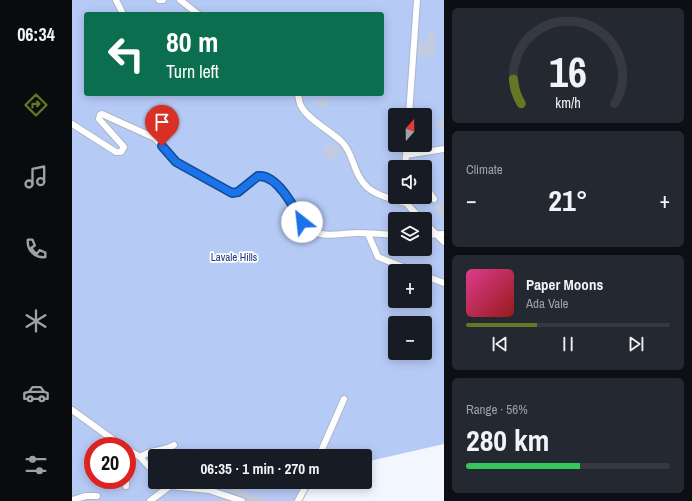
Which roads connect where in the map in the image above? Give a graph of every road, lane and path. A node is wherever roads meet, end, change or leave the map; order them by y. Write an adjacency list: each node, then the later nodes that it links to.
1 (116, 0): 6 (street)
2 (159, 0): 3 (street)
3 (163, 0)
4 (180, 0): 7 (street)
5 (417, 0): 9 (street)
6 (122, 12)
7 (195, 12)
8 (299, 96): 15 (street)
9 (409, 108)
10 (72, 124): 21 (street)
11 (444, 149): 13 (street)
12 (406, 152): 13 (street)
13 (406, 155): 14 (street)
14 (406, 160)
15 (388, 196)
16 (432, 196): 17 (street)
17 (434, 199)
18 (409, 204): 19 (street)
19 (415, 212)
20 (432, 231): 25 (street)
21 (368, 234): 23 (street); 27 (street)
22 (444, 234): 25 (street)
23 (388, 235)
24 (432, 235): 25 (street)
25 (436, 235): 26 (street)
26 (444, 242)
27 (396, 264)
28 (432, 279): 29 (street)
29 (444, 283)
30 (344, 399): 34 (street)
31 (72, 410): 32 (street)
32 (110, 437)
33 (174, 445): 35 (street)
34 (322, 449)
35 (137, 456): 36 (street)
36 (148, 466)
37 (162, 489): 43 (street)
38 (203, 489): 42 (street)
39 (304, 489): 44 (street)
40 (97, 496): 41 (street)
41 (72, 500)
42 (239, 500)
43 (150, 501)
44 (298, 501)

